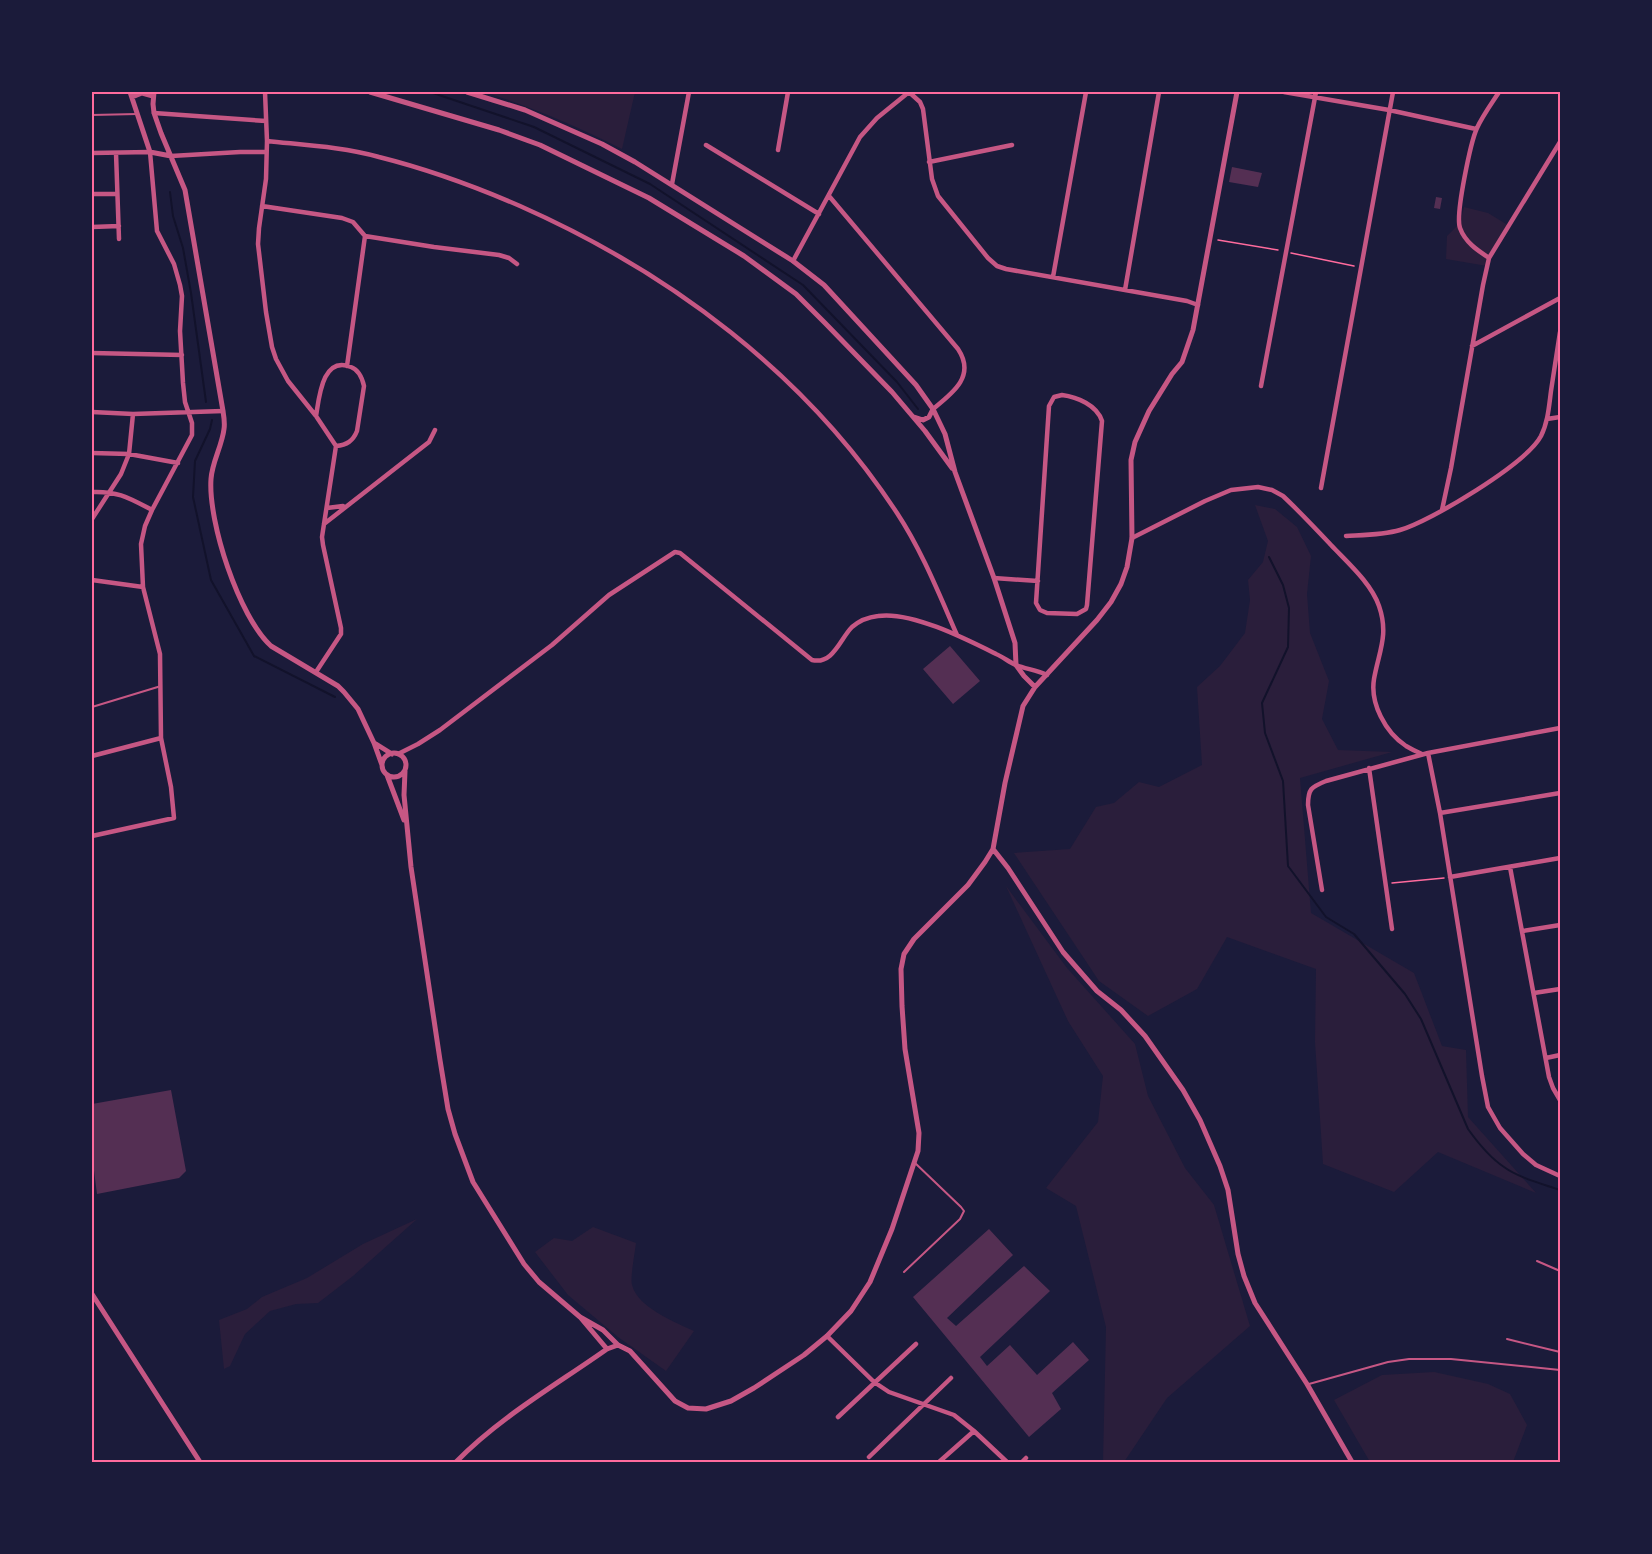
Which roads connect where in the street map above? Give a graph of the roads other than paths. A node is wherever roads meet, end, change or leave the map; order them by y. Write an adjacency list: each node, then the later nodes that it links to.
1 (265, 92): 20 (street)
2 (370, 92): 62 (street)
3 (467, 92): 33 (street)
4 (689, 92): 33 (street)
5 (788, 92): 26 (street)
6 (909, 92): 32 (street); 36 (street)
7 (1086, 92): 46 (street)
8 (1159, 92): 47 (street)
9 (1237, 92): 49 (street)
10 (1284, 92): 15 (street)
11 (1393, 92): 16 (street)
12 (1499, 92): 21 (street)
13 (131, 94): 14 (street); 18 (street)
14 (154, 94): 17 (street)
15 (1316, 94): 16 (street); 55 (street)
16 (1389, 110): 21 (street); 71 (street)
17 (154, 113): 20 (street); 31 (street)
18 (137, 114): 19 (lane); 27 (street)
19 (92, 115)
20 (267, 121): 22 (street)
21 (1476, 129): 43 (street)
22 (267, 141): 28 (street); 86 (street)
23 (1560, 142): 43 (street)
24 (706, 145): 38 (street)
25 (1012, 145): 32 (street)
26 (778, 150)
27 (150, 152): 30 (street); 31 (street); 53 (street)
28 (266, 152): 31 (street); 37 (street)
29 (92, 153): 30 (street)
30 (116, 153): 35 (street)
31 (171, 156): 57 (street)
32 (929, 162): 46 (street)
33 (672, 184): 44 (street)
34 (92, 194): 35 (street)
35 (117, 194): 39 (street)
36 (829, 196): 38 (street); 56 (street)
37 (262, 206): 41 (street); 61 (street)
38 (819, 214): 44 (street)
39 (119, 226): 40 (street); 42 (street)
40 (92, 227)
41 (365, 236): 45 (street); 54 (street)
42 (119, 239)
43 (1489, 258): 51 (street)
44 (793, 261): 56 (street)
45 (517, 264)
46 (1053, 277): 47 (street)
47 (1125, 290): 49 (street)
48 (1560, 298): 51 (street)
49 (1198, 305): 81 (street)
50 (1560, 332): 64 (street)
51 (1472, 346): 77 (street)
52 (92, 353): 53 (street)
53 (182, 355): 59 (street)
54 (346, 366): 61 (street); 66 (street)
55 (1260, 386)
56 (933, 408): 62 (street); 70 (street)
57 (223, 411): 59 (street); 88 (street)
58 (92, 412): 60 (street)
59 (189, 412): 60 (street); 69 (street)
60 (133, 414): 68 (street)
61 (315, 416): 66 (street)
62 (912, 416): 70 (street)
63 (1560, 417): 64 (street)
64 (1547, 419): 77 (street)
65 (435, 430): 74 (street)
66 (336, 447): 75 (street)
67 (92, 453): 68 (street)
68 (129, 454): 69 (street); 72 (street)
69 (178, 463): 76 (street)
70 (955, 472): 82 (street)
71 (1321, 488)
72 (110, 491): 73 (street); 76 (street); 78 (street)
73 (92, 492)
74 (346, 506): 75 (street); 79 (street)
75 (327, 508): 79 (street)
76 (152, 510): 85 (street)
77 (1442, 510): 80 (street)
78 (92, 519)
79 (324, 524): 88 (street)
80 (1346, 536)
81 (1132, 538): 89 (street); 98 (street)
82 (994, 578): 84 (street); 87 (street)
83 (92, 580): 85 (street)
84 (1038, 581): 84 (street)
85 (143, 587): 90 (street)
86 (957, 635): 87 (street); 97 (street)
87 (1016, 665): 89 (street); 91 (street)
88 (316, 672): 95 (street)
89 (1047, 675): 91 (street)
90 (161, 686): 92 (lane); 94 (street)
91 (1035, 687): 108 (street)
92 (92, 707)
93 (1560, 728): 96 (street)
94 (161, 738): 99 (street); 107 (street)
95 (374, 743): 97 (street); 100 (street)
96 (1428, 753): 98 (street); 105 (street)
97 (395, 754): 100 (street); 102 (street)
98 (1422, 754): 101 (street)
99 (92, 756)
100 (382, 765): 103 (street)
101 (1369, 768): 112 (street); 114 (street)
102 (405, 771): 103 (street); 106 (street)
103 (386, 774): 106 (street)
104 (1560, 793): 105 (street)
105 (1440, 813): 111 (street)
106 (407, 827): 127 (street)
107 (92, 836)
108 (993, 849): 121 (street); 137 (street)
109 (1560, 858): 110 (street)
110 (1510, 867): 111 (street); 115 (street)
111 (1450, 877): 122 (street)
112 (1322, 890)
113 (1560, 925): 115 (street)
114 (1392, 929)
115 (1523, 931): 117 (street)
116 (1560, 989): 117 (street)
117 (1534, 993): 119 (street)
118 (1560, 1055): 119 (street)
119 (1546, 1058): 120 (street)
120 (1560, 1101)
121 (914, 1162): 125 (lane); 128 (street)
122 (1560, 1176)
123 (1537, 1261): 124 (lane)
124 (1560, 1271)
125 (904, 1272)
126 (92, 1294): 142 (street)
127 (580, 1317): 131 (street); 132 (street)
128 (827, 1336): 131 (street); 136 (street)
129 (1507, 1339): 133 (lane)
130 (916, 1344): 136 (street)
131 (618, 1345): 132 (street)
132 (607, 1349): 143 (street)
133 (1560, 1352)
134 (1560, 1370): 137 (lane)
135 (951, 1378): 138 (street)
136 (874, 1382): 138 (street); 139 (street)
137 (1307, 1384): 146 (street)
138 (924, 1405): 140 (street); 141 (street)
139 (838, 1417)
140 (974, 1431): 144 (street); 145 (street)
141 (869, 1458)
142 (200, 1462)
143 (456, 1462)
144 (939, 1462)
145 (1008, 1462)
146 (1352, 1462)

